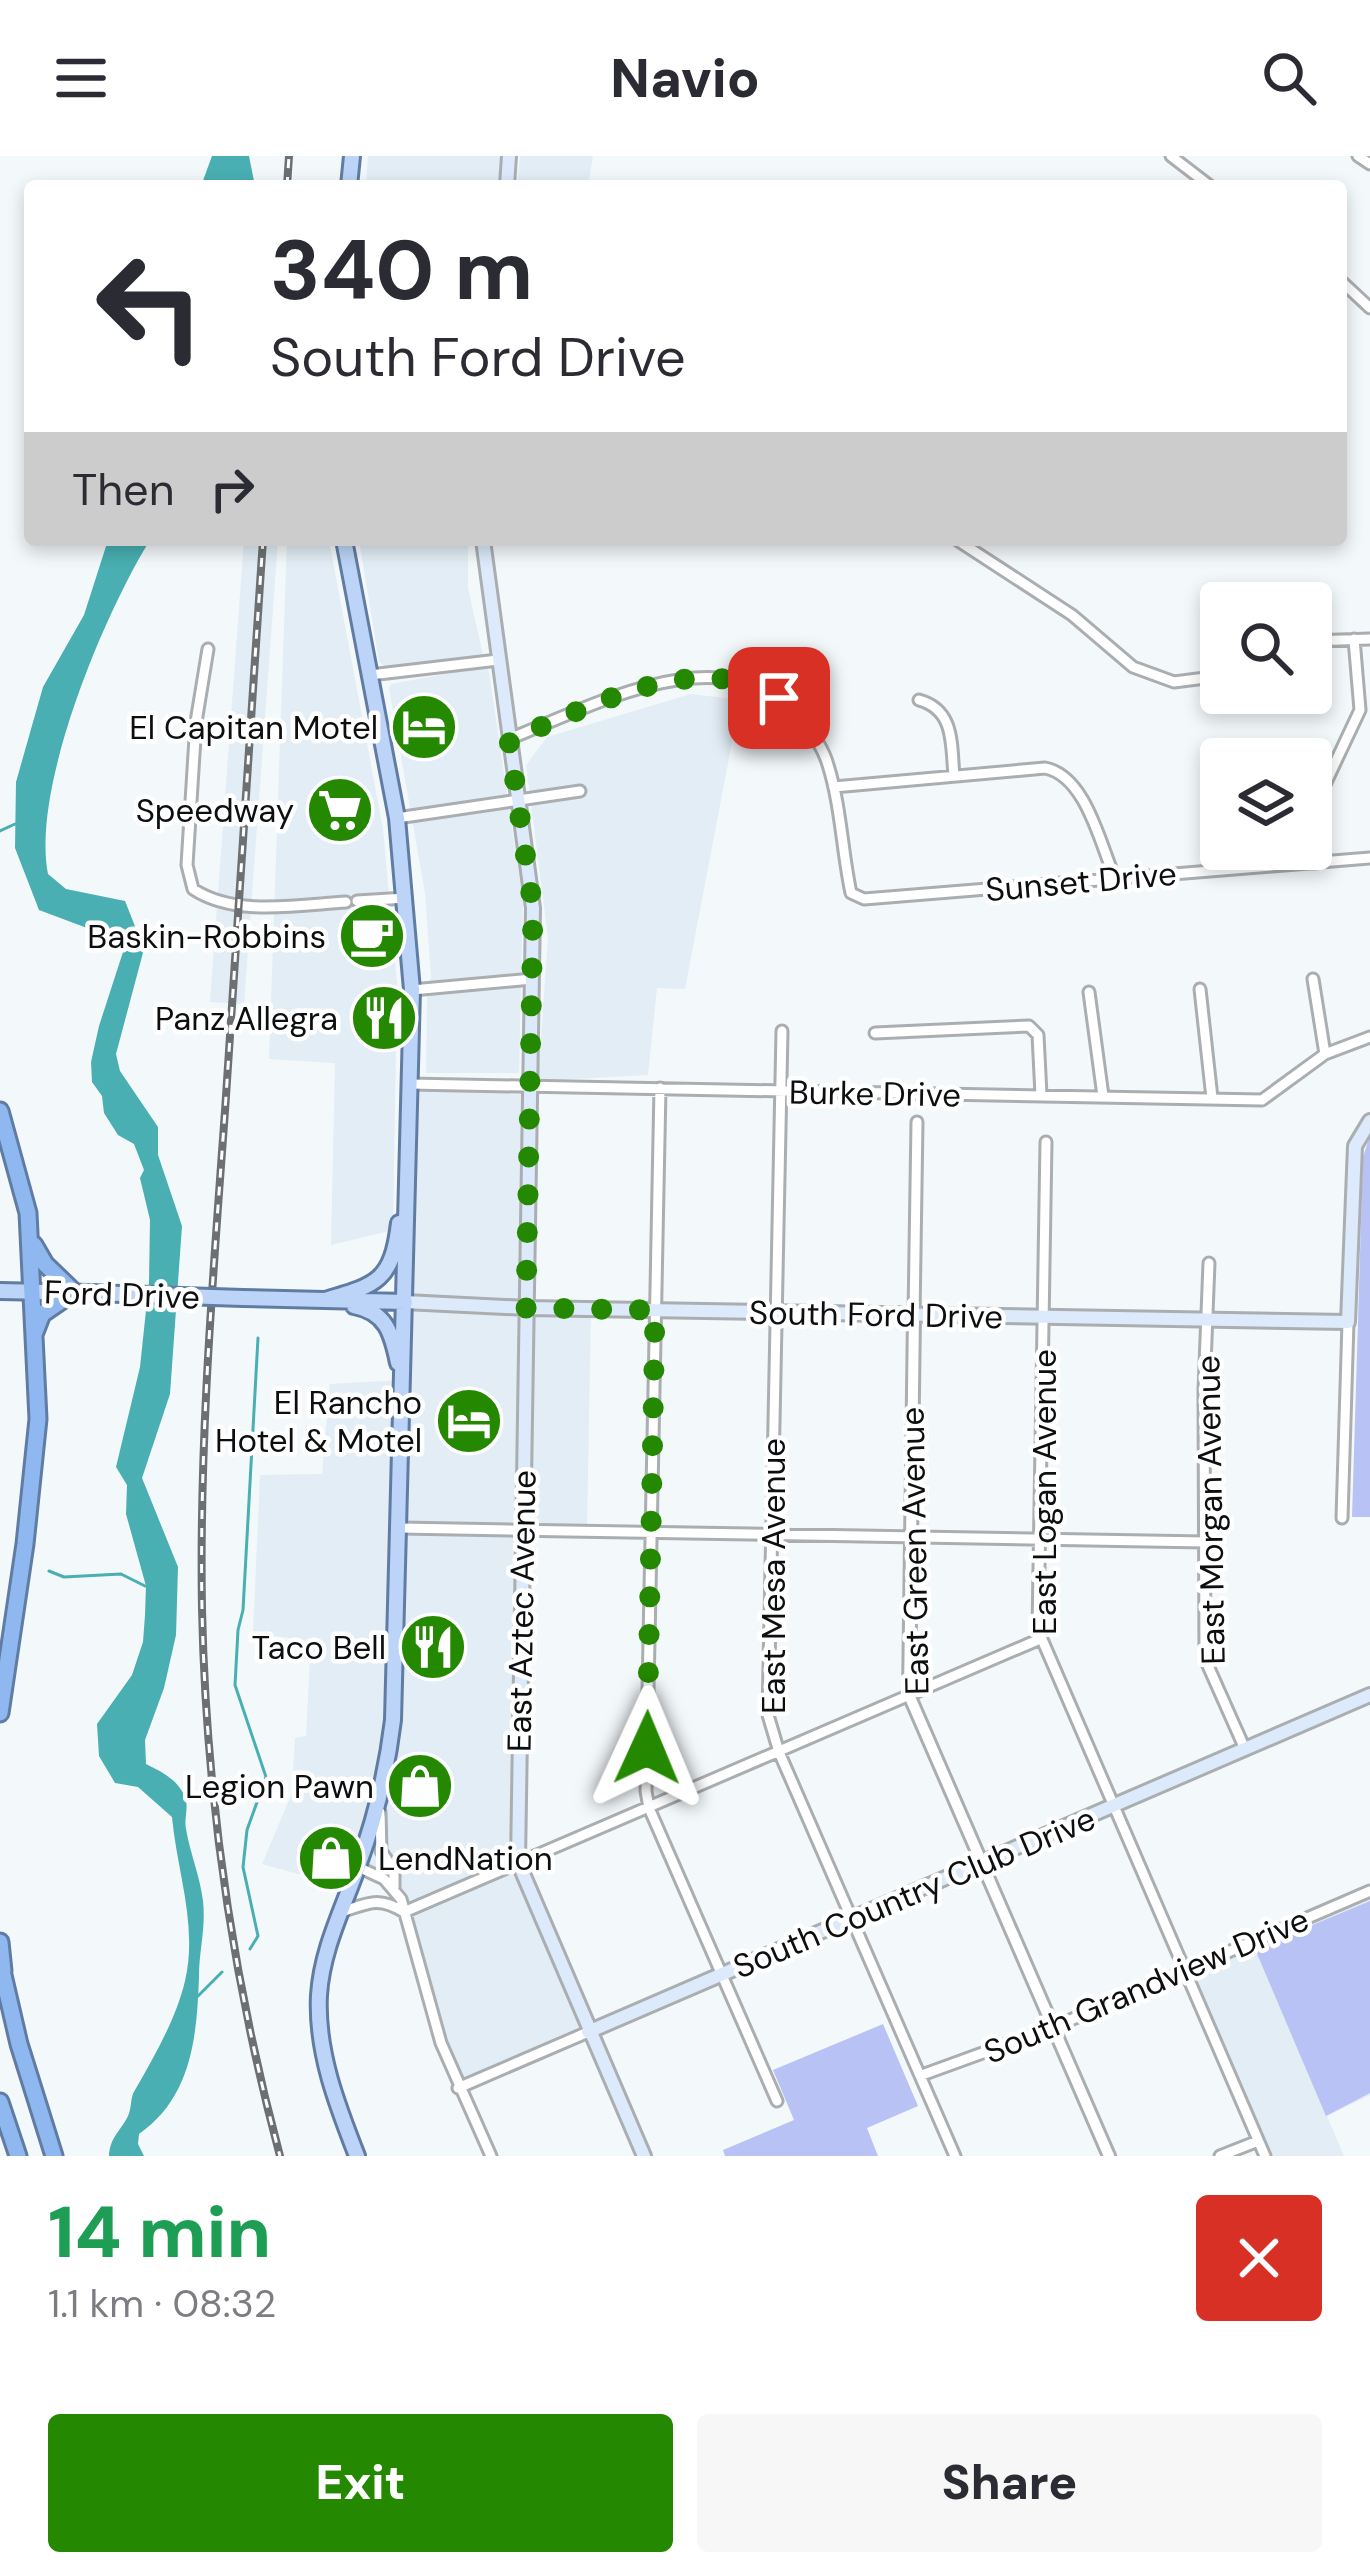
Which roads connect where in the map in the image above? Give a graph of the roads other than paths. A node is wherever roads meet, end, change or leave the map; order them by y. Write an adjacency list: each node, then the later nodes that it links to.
1 (1171, 156): 4 (street)
2 (1358, 156): 3 (street)
3 (1370, 164)
4 (1202, 180)
5 (1347, 287): 6 (street)
6 (1370, 308)
7 (345, 546): 15 (main road)
8 (484, 546): 14 (main road, East Aztec Avenue)
9 (966, 546): 16 (street)
10 (1370, 639): 11 (street)
11 (1354, 640): 12 (street); 19 (street)
12 (1332, 641)
13 (208, 649): 29 (street)
14 (498, 660): 15 (street); 18 (main road, East Aztec Avenue)
15 (370, 675): 24 (main road)
16 (1200, 679)
17 (920, 700): 20 (street)
18 (509, 740): 21 (street); 23 (main road, East Aztec Avenue)
19 (1332, 770)
20 (954, 776): 21 (street); 28 (street)
21 (834, 787): 28 (street, Sunset Drive)
22 (580, 790): 23 (street)
23 (518, 799): 24 (street); 30 (main road, East Aztec Avenue)
24 (397, 818): 29 (main road)
25 (1370, 858): 26 (street, Sunset Drive)
26 (1332, 862)
27 (1222, 870): 28 (street, Sunset Drive)
28 (1115, 878)
29 (406, 898): 33 (main road)
30 (532, 979): 33 (street); 40 (main road, East Aztec Avenue)
31 (1313, 979): 38 (street)
32 (1200, 989): 45 (street)
33 (412, 990): 39 (main road)
34 (1089, 992): 44 (street)
35 (782, 1031): 42 (street, East Mesa Avenue)
36 (875, 1034): 43 (street)
37 (1370, 1037): 38 (street, Burke Drive)
38 (1325, 1054): 45 (street, Burke Drive)
39 (410, 1084): 40 (street, Burke Drive); 49 (main road)
40 (531, 1086): 41 (street, Burke Drive); 58 (main road, East Aztec Avenue)
41 (661, 1088): 42 (street, Burke Drive); 59 (street)
42 (781, 1090): 43 (street, Burke Drive); 60 (street, East Mesa Avenue)
43 (1041, 1095): 44 (street, Burke Drive)
44 (1103, 1096): 45 (street, Burke Drive)
45 (1211, 1098)
46 (0, 1111): 51 (highway)
47 (1370, 1121): 64 (main road)
48 (917, 1123): 61 (street, East Green Avenue)
49 (409, 1140): 56 (main road); 57 (main road)
50 (1046, 1142): 62 (street, East Logan Avenue)
51 (28, 1213): 54 (highway); 55 (highway)
52 (1209, 1263): 63 (street, East Morgan Avenue)
53 (0, 1291): 54 (main road, Ford Drive)
54 (31, 1291): 55 (main road, Ford Drive); 65 (highway)
55 (83, 1293): 56 (main road, Ford Drive, bridge); 65 (highway)
56 (325, 1300): 57 (main road, Ford Drive); 66 (main road)
57 (405, 1302): 58 (main road, South Ford Drive); 66 (main road)
58 (526, 1308): 59 (main road, South Ford Drive); 69 (main road, East Aztec Avenue)
59 (655, 1310): 60 (main road, South Ford Drive); 70 (street)
60 (777, 1312): 61 (main road, South Ford Drive); 71 (street, East Mesa Avenue)
61 (914, 1315): 62 (main road, South Ford Drive); 72 (street, East Green Avenue)
62 (1043, 1317): 63 (main road, South Ford Drive); 73 (street, East Logan Avenue)
63 (1208, 1320): 64 (main road, South Ford Drive); 74 (street, East Morgan Avenue)
64 (1348, 1322): 67 (street)
65 (34, 1352): 78 (highway)
66 (403, 1411): 68 (main road)
67 (1342, 1518)
68 (400, 1528): 69 (street); 81 (main road)
69 (523, 1529): 70 (street); 84 (main road, East Aztec Avenue)
70 (651, 1530): 71 (street); 83 (street)
71 (770, 1533): 72 (street); 80 (street, East Mesa Avenue)
72 (910, 1537): 73 (street); 76 (street, East Green Avenue)
73 (1040, 1537): 74 (street); 75 (street, East Logan Avenue)
74 (1205, 1542): 79 (street, East Morgan Avenue)
75 (1040, 1640): 76 (street); 82 (street, East Logan Avenue)
76 (909, 1695): 80 (street); 85 (street, East Green Avenue)
77 (1370, 1695): 79 (main road, South Country Club Drive)
78 (0, 1713)
79 (1245, 1749): 82 (main road, South Country Club Drive)
80 (779, 1752): 83 (street); 91 (street, East Mesa Avenue)
81 (380, 1798): 86 (main road); 87 (street)
82 (1114, 1806): 85 (main road, South Country Club Drive); 94 (street, East Logan Avenue)
83 (649, 1808): 84 (street); 95 (street)
84 (518, 1862): 89 (street); 98 (main road, East Aztec Avenue)
85 (983, 1862): 91 (main road, South Country Club Drive); 97 (street, East Green Avenue)
86 (358, 1867): 87 (street); 90 (main road)
87 (394, 1887): 89 (street)
88 (1370, 1891): 94 (street, South Grandview Drive)
89 (404, 1912): 90 (street); 100 (street)
90 (338, 1913): 106 (main road)
91 (852, 1918): 95 (main road, South Country Club Drive); 99 (street, East Mesa Avenue)
92 (0, 1942): 96 (highway)
93 (0, 1962): 96 (highway)
94 (1185, 1972): 97 (street, South Grandview Drive); 103 (street, East Logan Avenue)
95 (722, 1974): 98 (main road, South Country Club Drive); 101 (street)
96 (5, 1985): 105 (highway)
97 (1054, 2027): 99 (street, South Grandview Drive); 110 (street, East Green Avenue)
98 (588, 2032): 100 (street, South Country Club Drive); 108 (main road, East Aztec Avenue)
99 (922, 2075): 109 (street, East Mesa Avenue)
100 (458, 2088): 107 (street)
101 (777, 2101)
102 (0, 2102): 104 (highway)
103 (1258, 2140): 111 (street); 112 (street, East Logan Avenue)
104 (18, 2156)
105 (54, 2156)
106 (357, 2156)
107 (491, 2156)
108 (644, 2156)
109 (955, 2156)
110 (1109, 2156)
111 (1220, 2156)
112 (1264, 2156)

